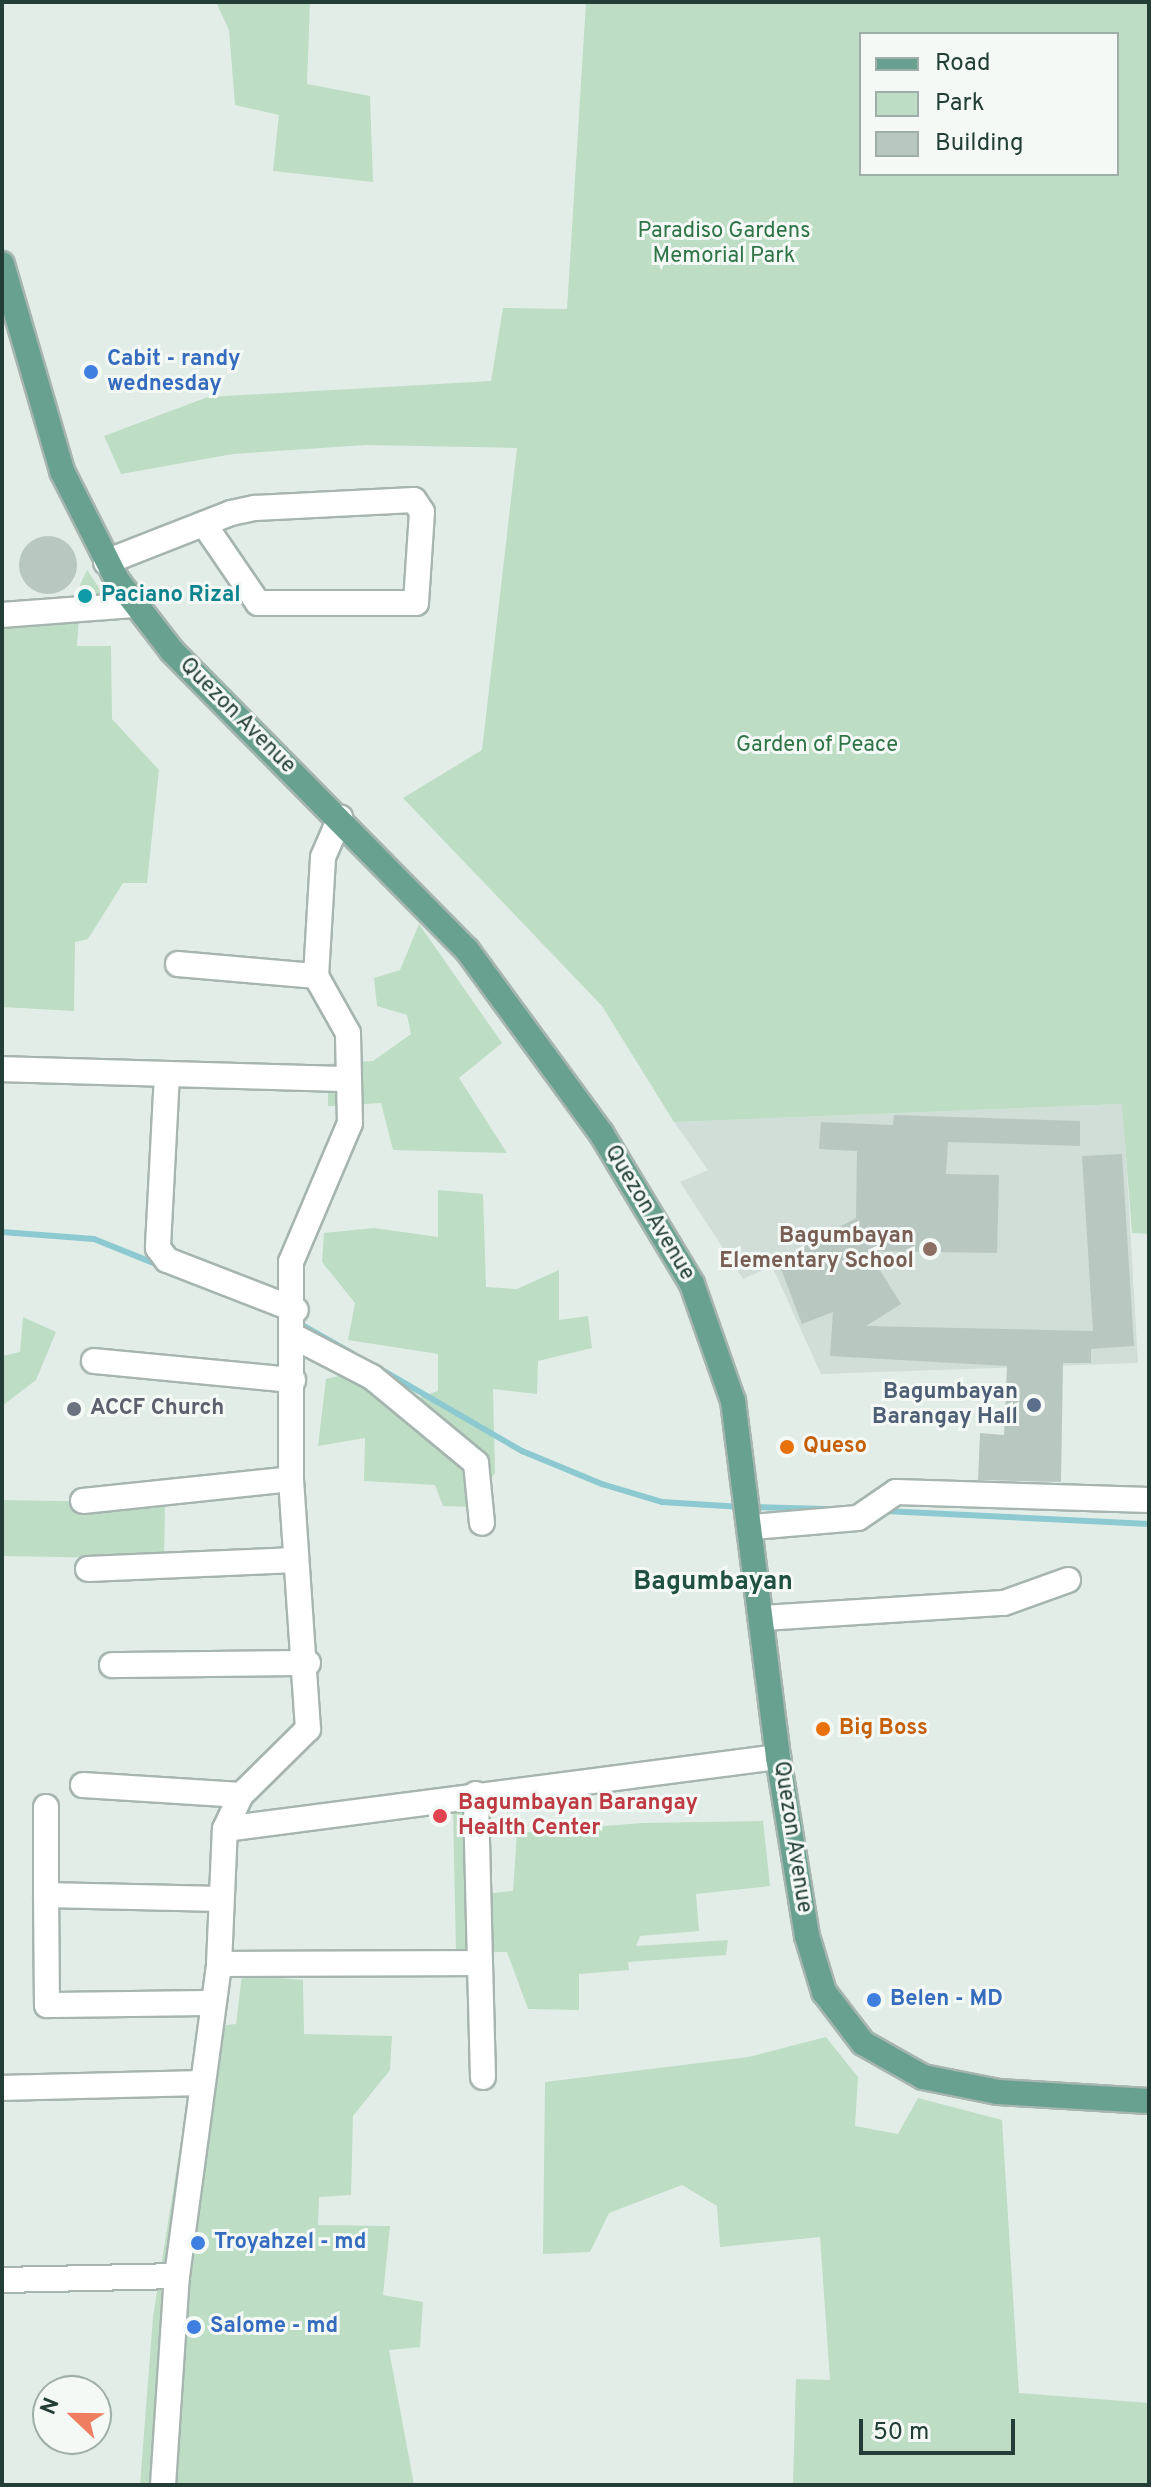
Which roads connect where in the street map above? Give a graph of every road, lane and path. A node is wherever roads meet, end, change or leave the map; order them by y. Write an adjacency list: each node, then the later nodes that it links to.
1 (2, 264): 3 (main road, Quezon Avenue)
2 (204, 524): 2 (street); 3 (street)
3 (106, 562): 4 (main road, Quezon Avenue)
4 (135, 605): 5 (street); 6 (main road, Quezon Avenue)
5 (2, 615)
6 (340, 818): 8 (street); 20 (main road, Quezon Avenue)
7 (178, 964): 8 (street)
8 (316, 976): 11 (street)
9 (2, 1069): 10 (street)
10 (167, 1074): 11 (street); 12 (street)
11 (347, 1079): 12 (street)
12 (296, 1310): 13 (street)
13 (295, 1337): 15 (street); 19 (street)
14 (94, 1361): 15 (street)
15 (293, 1380): 16 (street)
16 (291, 1479): 18 (street); 21 (street)
17 (1149, 1500): 20 (street)
18 (83, 1501)
19 (482, 1523)
20 (753, 1527): 24 (main road, Quezon Avenue)
21 (296, 1560): 22 (street); 25 (street)
22 (88, 1569)
23 (1068, 1580): 24 (street)
24 (763, 1618): 27 (main road, Quezon Avenue)
25 (308, 1663): 26 (street); 30 (street)
26 (112, 1665)
27 (778, 1757): 29 (street); 41 (main road, Quezon Avenue)
28 (83, 1785): 30 (street)
29 (476, 1794): 32 (street); 35 (street)
30 (241, 1795): 32 (street)
31 (46, 1807): 33 (street)
32 (225, 1829): 34 (street)
33 (46, 1895): 34 (street); 37 (street)
34 (221, 1899): 36 (street)
35 (480, 1963): 36 (street); 38 (street)
36 (219, 1964): 37 (street)
37 (213, 2003): 39 (street)
38 (483, 2077)
39 (201, 2083): 40 (street); 42 (street)
40 (2, 2088)
41 (1149, 2101)
42 (177, 2276): 43 (street); 44 (street)
43 (2, 2280)
44 (163, 2485)

